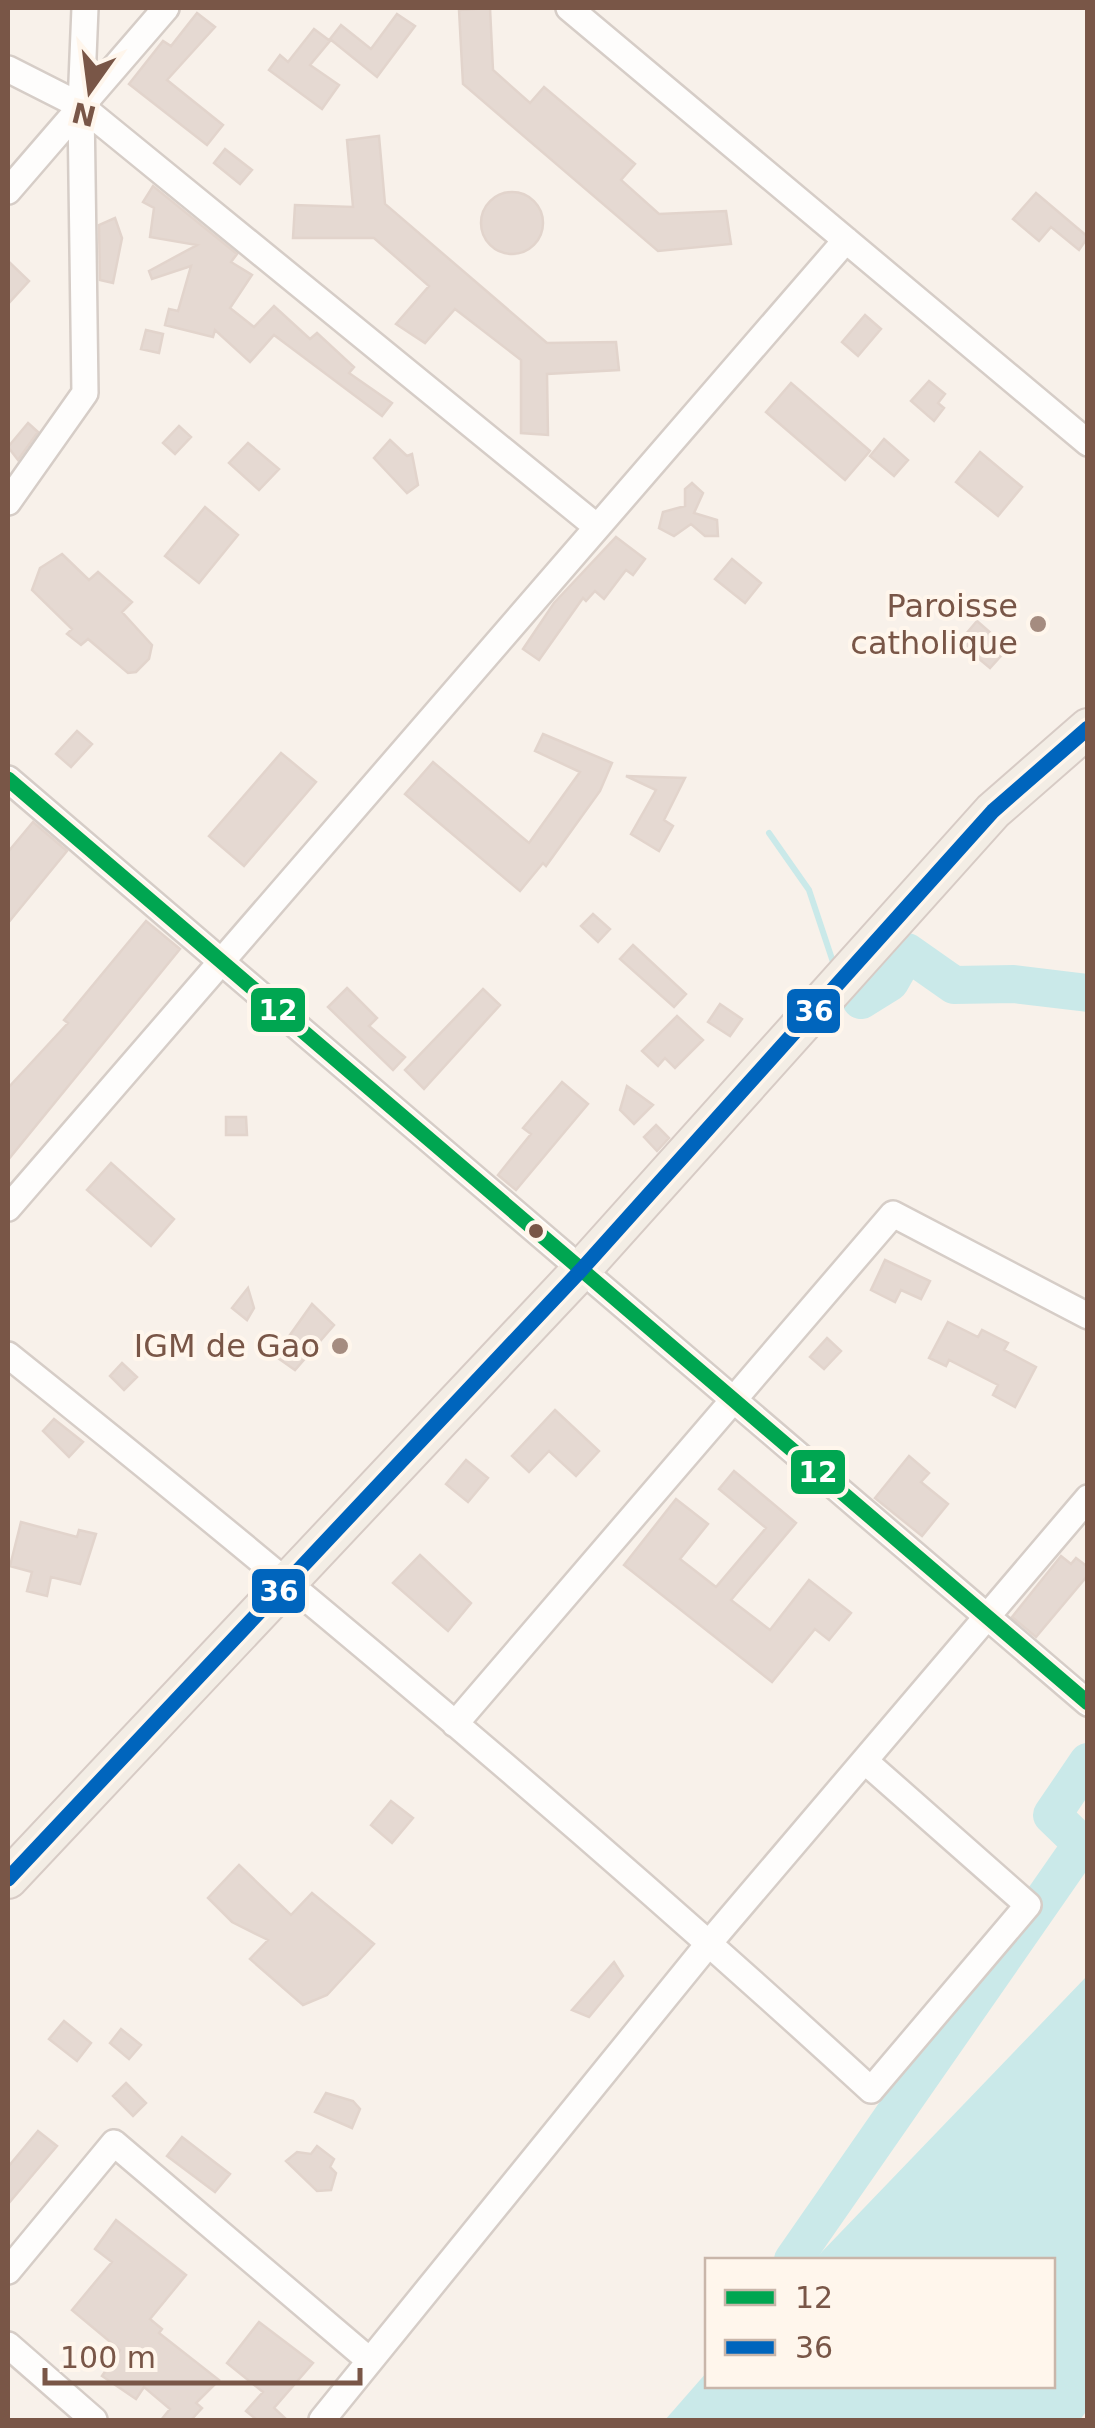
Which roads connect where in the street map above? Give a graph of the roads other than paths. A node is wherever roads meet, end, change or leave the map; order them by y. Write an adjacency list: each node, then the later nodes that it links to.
1 (85, 8): 5 (street)
2 (166, 8): 5 (street)
3 (569, 8): 7 (street)
4 (8, 69): 5 (street)
5 (81, 106): 6 (street); 9 (street); 10 (street)
6 (8, 191)
7 (846, 240): 8 (street); 10 (street)
8 (1088, 443)
9 (8, 502)
10 (596, 527): 13 (street)
11 (1088, 728): 15 (main road)
12 (9, 783): 13 (street)
13 (219, 964): 14 (street); 15 (street)
14 (8, 1208)
15 (582, 1270): 18 (street); 20 (main road)
16 (1088, 1316): 18 (street)
17 (8, 1355): 20 (street)
18 (732, 1398): 21 (street); 23 (street)
19 (1088, 1498): 21 (street)
20 (289, 1580): 23 (street); 25 (main road)
21 (988, 1618): 22 (street); 24 (street)
22 (1088, 1704)
23 (455, 1724): 26 (street)
24 (866, 1762): 26 (street); 26 (street)
25 (8, 1879)
26 (710, 1942): 29 (street)
27 (8, 2271): 29 (street)
28 (8, 2345): 30 (street)
29 (369, 2360): 31 (street)
30 (94, 2420)
31 (322, 2420)

